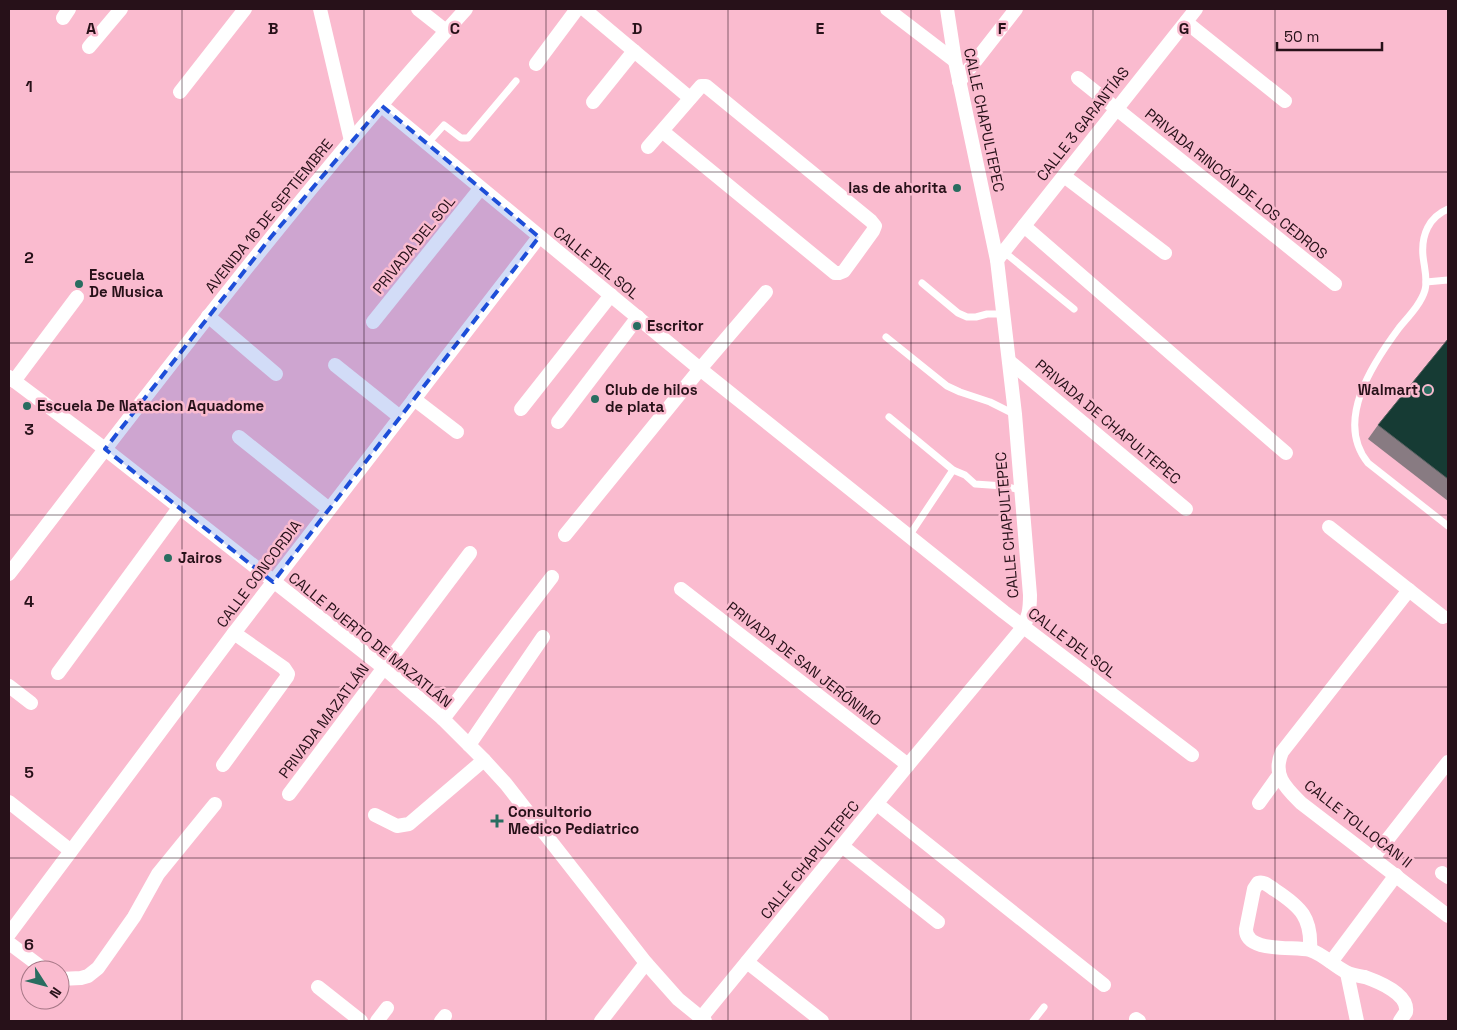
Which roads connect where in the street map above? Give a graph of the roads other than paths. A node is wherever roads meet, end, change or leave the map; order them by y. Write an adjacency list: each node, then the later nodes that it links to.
1 (121, 9): 14 (street)
2 (245, 9): 21 (street)
3 (320, 9): 28 (street)
4 (418, 9): 13 (street)
5 (466, 9): 13 (street, AVENIDA 16 DE SEPTIEMBRE)
6 (577, 9): 17 (street)
7 (584, 9): 15 (street)
8 (887, 9): 16 (street)
9 (946, 9): 16 (street, CALLE CHAPULTEPEC)
10 (1016, 9): 20 (street)
11 (1196, 9): 12 (street, CALLE 3 GARANTÍAS)
12 (1186, 22): 23 (street); 26 (street, CALLE 3 GARANTÍAS)
13 (446, 31): 25 (street, AVENIDA 16 DE SEPTIEMBRE)
14 (89, 47)
15 (634, 51): 22 (street); 24 (street)
16 (955, 61): 20 (street, CALLE CHAPULTEPEC)
17 (536, 64)
18 (1078, 78): 26 (street, PRIVADA RINCÓN DE LOS CEDROS)
19 (516, 81): 29 (lane)
20 (959, 82): 37 (street, CALLE CHAPULTEPEC)
21 (180, 92)
22 (690, 98): 27 (street); 27 (street)
23 (1285, 101)
24 (593, 102)
25 (382, 106): 28 (street, AVENIDA 16 DE SEPTIEMBRE); 29 (street, CALLE DEL SOL)
26 (1116, 109): 31 (street, CALLE 3 GARANTÍAS); 41 (street, PRIVADA RINCÓN DE LOS CEDROS)
27 (662, 131): 30 (street)
28 (351, 142): 47 (street, AVENIDA 16 DE SEPTIEMBRE)
29 (428, 143): 32 (street, CALLE DEL SOL)
30 (648, 147)
31 (1064, 176): 34 (street, CALLE 3 GARANTÍAS); 36 (street)
32 (480, 189): 35 (street, CALLE DEL SOL); 49 (street, PRIVADA DEL SOL)
33 (1448, 209): 39 (lane)
34 (1024, 226): 37 (street, CALLE 3 GARANTÍAS); 65 (street)
35 (539, 237): 43 (street, CALLE DEL SOL); 56 (street, CALLE CONCORDIA)
36 (1165, 253)
37 (1000, 255): 45 (lane); 46 (street, CALLE CHAPULTEPEC)
38 (1448, 280): 39 (lane)
39 (1426, 282): 71 (lane)
40 (922, 283): 46 (lane)
41 (1335, 284)
42 (766, 292): 53 (street)
43 (611, 295): 48 (street, CALLE DEL SOL); 57 (street)
44 (76, 297): 55 (street)
45 (1074, 309)
46 (1003, 314): 51 (street, CALLE CHAPULTEPEC)
47 (208, 316): 54 (street); 64 (street, AVENIDA 16 DE SEPTIEMBRE)
48 (638, 317): 53 (street, CALLE DEL SOL); 61 (street)
49 (373, 322)
50 (886, 337): 58 (lane)
51 (1009, 361): 58 (street, CALLE CHAPULTEPEC); 70 (street, PRIVADA DE CHAPULTEPEC)
52 (335, 365): 59 (street)
53 (700, 368): 73 (street); 74 (street, CALLE DEL SOL)
54 (276, 374)
55 (11, 379): 64 (street, CALLE PUERTO DE MAZATLÁN)
56 (414, 399): 59 (street, CALLE CONCORDIA); 62 (street)
57 (521, 409)
58 (1014, 414): 67 (street, CALLE CHAPULTEPEC)
59 (400, 417): 69 (street, CALLE CONCORDIA)
60 (889, 417): 66 (lane)
61 (558, 422)
62 (457, 432)
63 (239, 437): 69 (street)
64 (105, 449): 68 (street, CALLE PUERTO DE MAZATLÁN); 76 (street, AVENIDA 16 DE SEPTIEMBRE)
65 (1286, 453)
66 (953, 470): 67 (lane); 74 (lane)
67 (1020, 490): 82 (street, CALLE CHAPULTEPEC)
68 (179, 508): 78 (street, CALLE PUERTO DE MAZATLÁN); 86 (street)
69 (329, 509): 78 (street, CALLE CONCORDIA)
70 (1186, 509)
71 (1448, 526)
72 (1329, 527): 80 (street)
73 (565, 535)
74 (909, 536): 82 (street, CALLE DEL SOL)
75 (470, 553): 85 (street, PRIVADA MAZATLÁN)
76 (12, 565)
77 (552, 577): 89 (street)
78 (273, 582): 83 (street, CALLE CONCORDIA); 85 (street, CALLE PUERTO DE MAZATLÁN)
79 (681, 589): 95 (street, PRIVADA DE SAN JERÓNIMO)
80 (1409, 590): 81 (street); 96 (street)
81 (1443, 617)
82 (1023, 627): 91 (street, CALLE DEL SOL); 95 (street, CALLE CHAPULTEPEC)
83 (234, 633): 94 (street); 104 (street, CALLE CONCORDIA)
84 (543, 637): 90 (street)
85 (384, 668): 89 (street, CALLE PUERTO DE MAZATLÁN); 97 (street, PRIVADA MAZATLÁN)
86 (58, 673)
87 (9, 686): 88 (street)
88 (31, 703)
89 (443, 719): 90 (street, CALLE PUERTO DE MAZATLÁN)
90 (469, 745): 92 (street, CALLE PUERTO DE MAZATLÁN)
91 (1192, 756)
92 (484, 760): 102 (street); 114 (street, CALLE PUERTO DE MAZATLÁN)
93 (1448, 762): 105 (street)
94 (223, 765)
95 (908, 765): 101 (street, CALLE CHAPULTEPEC)
96 (1279, 775): 99 (street); 105 (street, CALLE TOLLOCAN II)
97 (289, 794)
98 (9, 802): 104 (street)
99 (1259, 803)
100 (215, 804): 116 (street)
101 (877, 804): 103 (street, CALLE CHAPULTEPEC); 117 (street)
102 (375, 815)
103 (842, 846): 108 (street); 112 (street, CALLE CHAPULTEPEC)
104 (71, 851): 109 (street, CALLE CONCORDIA)
105 (1373, 858): 106 (street, CALLE TOLLOCAN II)
106 (1396, 875): 107 (street, CALLE TOLLOCAN II); 113 (street)
107 (1448, 916)
108 (938, 922)
109 (9, 935): 111 (street)
110 (1310, 950): 110 (street); 113 (street)
111 (35, 960)
112 (747, 962): 121 (street, CALLE CHAPULTEPEC); 125 (street)
113 (1332, 962): 115 (street)
114 (646, 963): 121 (street, CALLE PUERTO DE MAZATLÁN); 124 (street)
115 (1347, 973): 127 (street); 128 (street)
116 (70, 979)
117 (1104, 985)
118 (318, 987): 122 (street)
119 (1044, 1007): 126 (lane)
120 (387, 1008): 123 (street)
121 (703, 1020)
122 (361, 1021)
123 (377, 1021)
124 (601, 1021)
125 (822, 1021)
126 (1033, 1021)
127 (1357, 1021)
128 (1400, 1021)

